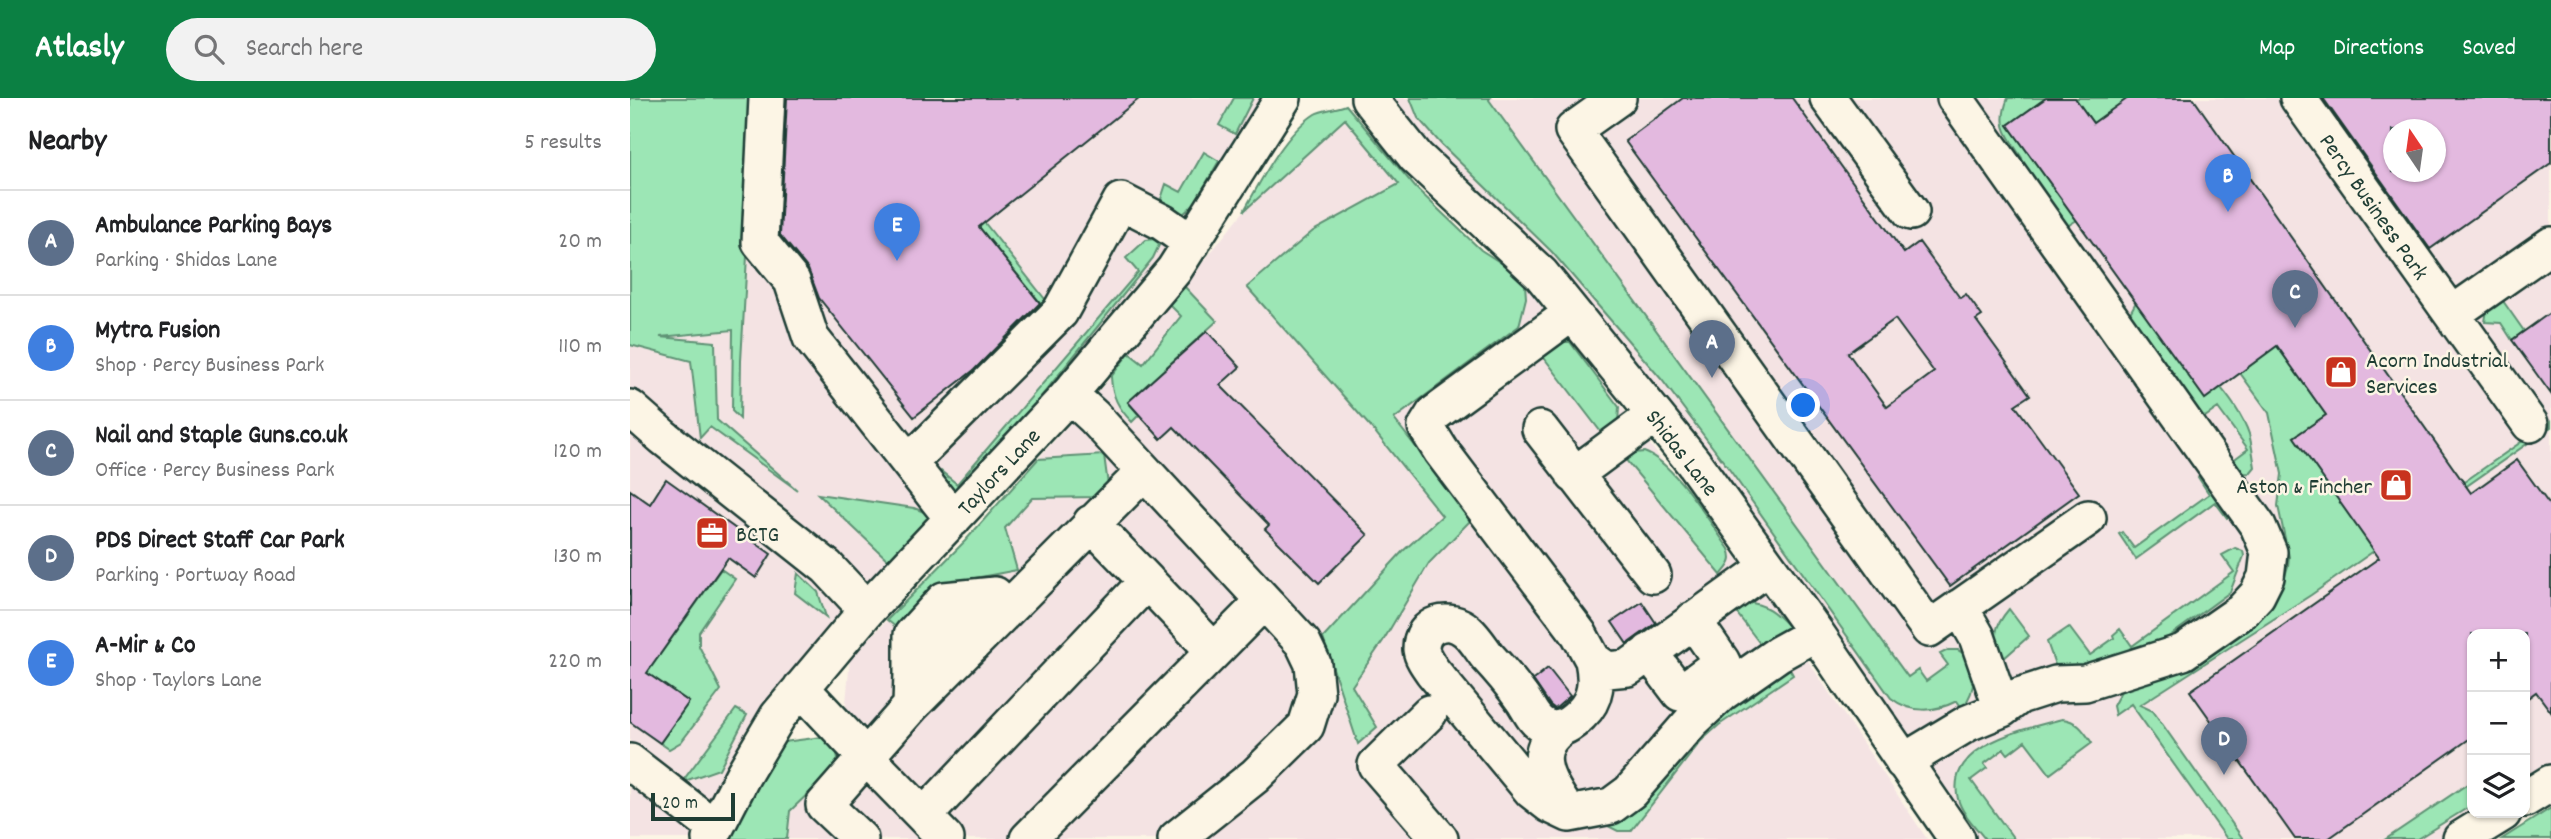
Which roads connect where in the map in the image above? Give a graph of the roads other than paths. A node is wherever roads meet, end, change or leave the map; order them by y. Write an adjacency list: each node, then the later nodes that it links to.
1 (767, 98): 18 (street)
2 (1283, 98): 9 (street, Taylors Lane)
3 (1369, 98): 11 (street, Shidas Lane)
4 (1618, 98): 29 (street)
5 (1828, 98): 8 (street)
6 (2298, 98): 12 (street, Percy Business Park)
7 (1956, 99): 38 (street)
8 (1911, 212)
9 (1192, 243): 13 (street, Taylors Lane); 18 (street)
10 (2551, 244): 12 (street)
11 (1572, 313): 15 (street, Shidas Lane); 35 (street)
12 (2452, 314): 16 (street, Percy Business Park)
13 (1069, 394): 19 (street); 22 (street, Taylors Lane)
14 (630, 408): 30 (street)
15 (1655, 415): 20 (street); 24 (street, Shidas Lane)
16 (2530, 424)
17 (1540, 429): 20 (street)
18 (909, 463): 22 (street)
19 (1144, 471): 23 (street); 28 (street)
20 (1574, 475): 25 (street)
21 (2088, 517): 29 (street)
22 (953, 519): 30 (street, Taylors Lane)
23 (1091, 523): 26 (street); 27 (street)
24 (1768, 567): 31 (street); 32 (street, Shidas Lane)
25 (1653, 575)
26 (1147, 581): 33 (street); 48 (street)
27 (1022, 592): 37 (street); 37 (street)
28 (1264, 601): 33 (street); 52 (street)
29 (1960, 607): 38 (street)
30 (867, 610): 36 (street, Taylors Lane)
31 (1693, 620): 34 (street); 34 (street)
32 (1816, 633): 43 (street, Shidas Lane); 46 (street)
33 (1214, 651): 51 (street)
34 (1649, 652): 35 (street)
35 (1593, 660): 40 (street)
36 (801, 688): 41 (street); 49 (street, Taylors Lane)
37 (911, 690): 41 (street)
38 (2002, 709): 43 (street)
39 (1429, 713): 53 (street)
40 (1560, 729): 46 (street); 46 (street)
41 (866, 757): 48 (street); 50 (street)
42 (630, 762): 49 (street)
43 (1903, 762): 54 (street, Shidas Lane)
44 (2551, 783): 45 (street)
45 (2530, 796)
46 (1569, 814)
47 (2495, 818): 55 (street)
48 (935, 828)
49 (713, 833)
50 (860, 839)
51 (1028, 839)
52 (1176, 839)
53 (1440, 839)
54 (1957, 839)
55 (2461, 839)

